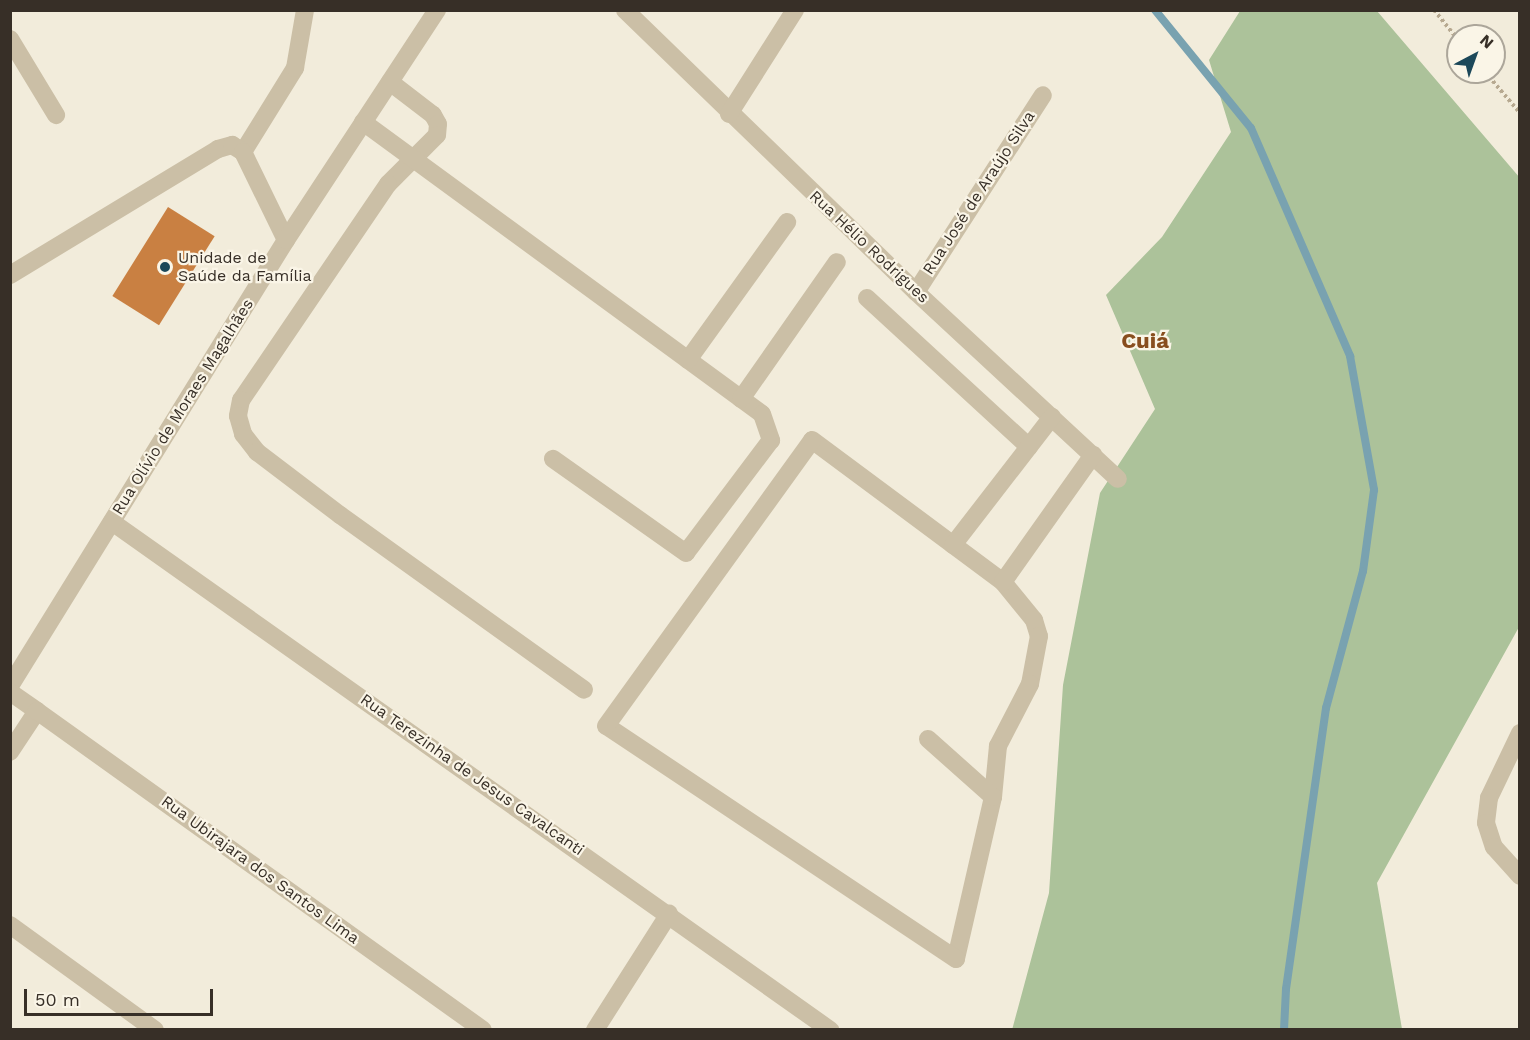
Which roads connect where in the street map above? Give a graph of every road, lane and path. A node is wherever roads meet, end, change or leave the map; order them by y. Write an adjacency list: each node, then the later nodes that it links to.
1 (305, 10): 15 (street)
2 (437, 10): 8 (street, Rua Olívio de Moraes Magalhães)
3 (625, 10): 12 (street, Rua Hélio Rodrigues)
4 (795, 10): 12 (street)
5 (1434, 10): 6 (path)
6 (1446, 25)
7 (10, 39): 13 (street)
8 (390, 82): 14 (street, Rua Olívio de Moraes Magalhães); 16 (street)
9 (1495, 84): 11 (path)
10 (1043, 95): 21 (street, Rua José de Araújo Silva)
11 (1520, 113)
12 (729, 114): 21 (street, Rua Hélio Rodrigues)
13 (56, 115)
14 (363, 122): 16 (street); 18 (street, Rua Olívio de Moraes Magalhães)
15 (243, 152): 18 (street); 20 (street)
16 (413, 158): 23 (street); 34 (street)
17 (786, 222): 23 (street)
18 (286, 240): 30 (street, Rua Olívio de Moraes Magalhães)
19 (837, 262): 24 (street)
20 (10, 275)
21 (916, 292): 25 (street, Rua Hélio Rodrigues)
22 (867, 298): 26 (street)
23 (688, 360): 24 (street)
24 (741, 399): 28 (street)
25 (1052, 417): 26 (street); 27 (street, Rua Hélio Rodrigues)
26 (1029, 447): 31 (street)
27 (1093, 455): 29 (street, Rua Hélio Rodrigues); 32 (street)
28 (553, 459)
29 (1118, 479)
30 (112, 522): 33 (street, Rua Olívio de Moraes Magalhães); 42 (street, Rua Terezinha de Jesus Cavalcanti)
31 (953, 545): 32 (street); 40 (street)
32 (1003, 582): 40 (street)
33 (10, 686)
34 (584, 690)
35 (10, 692): 36 (street, Rua Ubirajara dos Santos Lima)
36 (37, 711): 39 (street); 45 (street, Rua Ubirajara dos Santos Lima)
37 (1520, 733): 41 (street)
38 (928, 739): 40 (street)
39 (10, 752)
40 (993, 796)
41 (1520, 876)
42 (669, 914): 46 (street); 47 (street, Rua Terezinha de Jesus Cavalcanti)
43 (10, 925): 44 (street)
44 (155, 1029)
45 (483, 1029)
46 (595, 1029)
47 (830, 1029)

